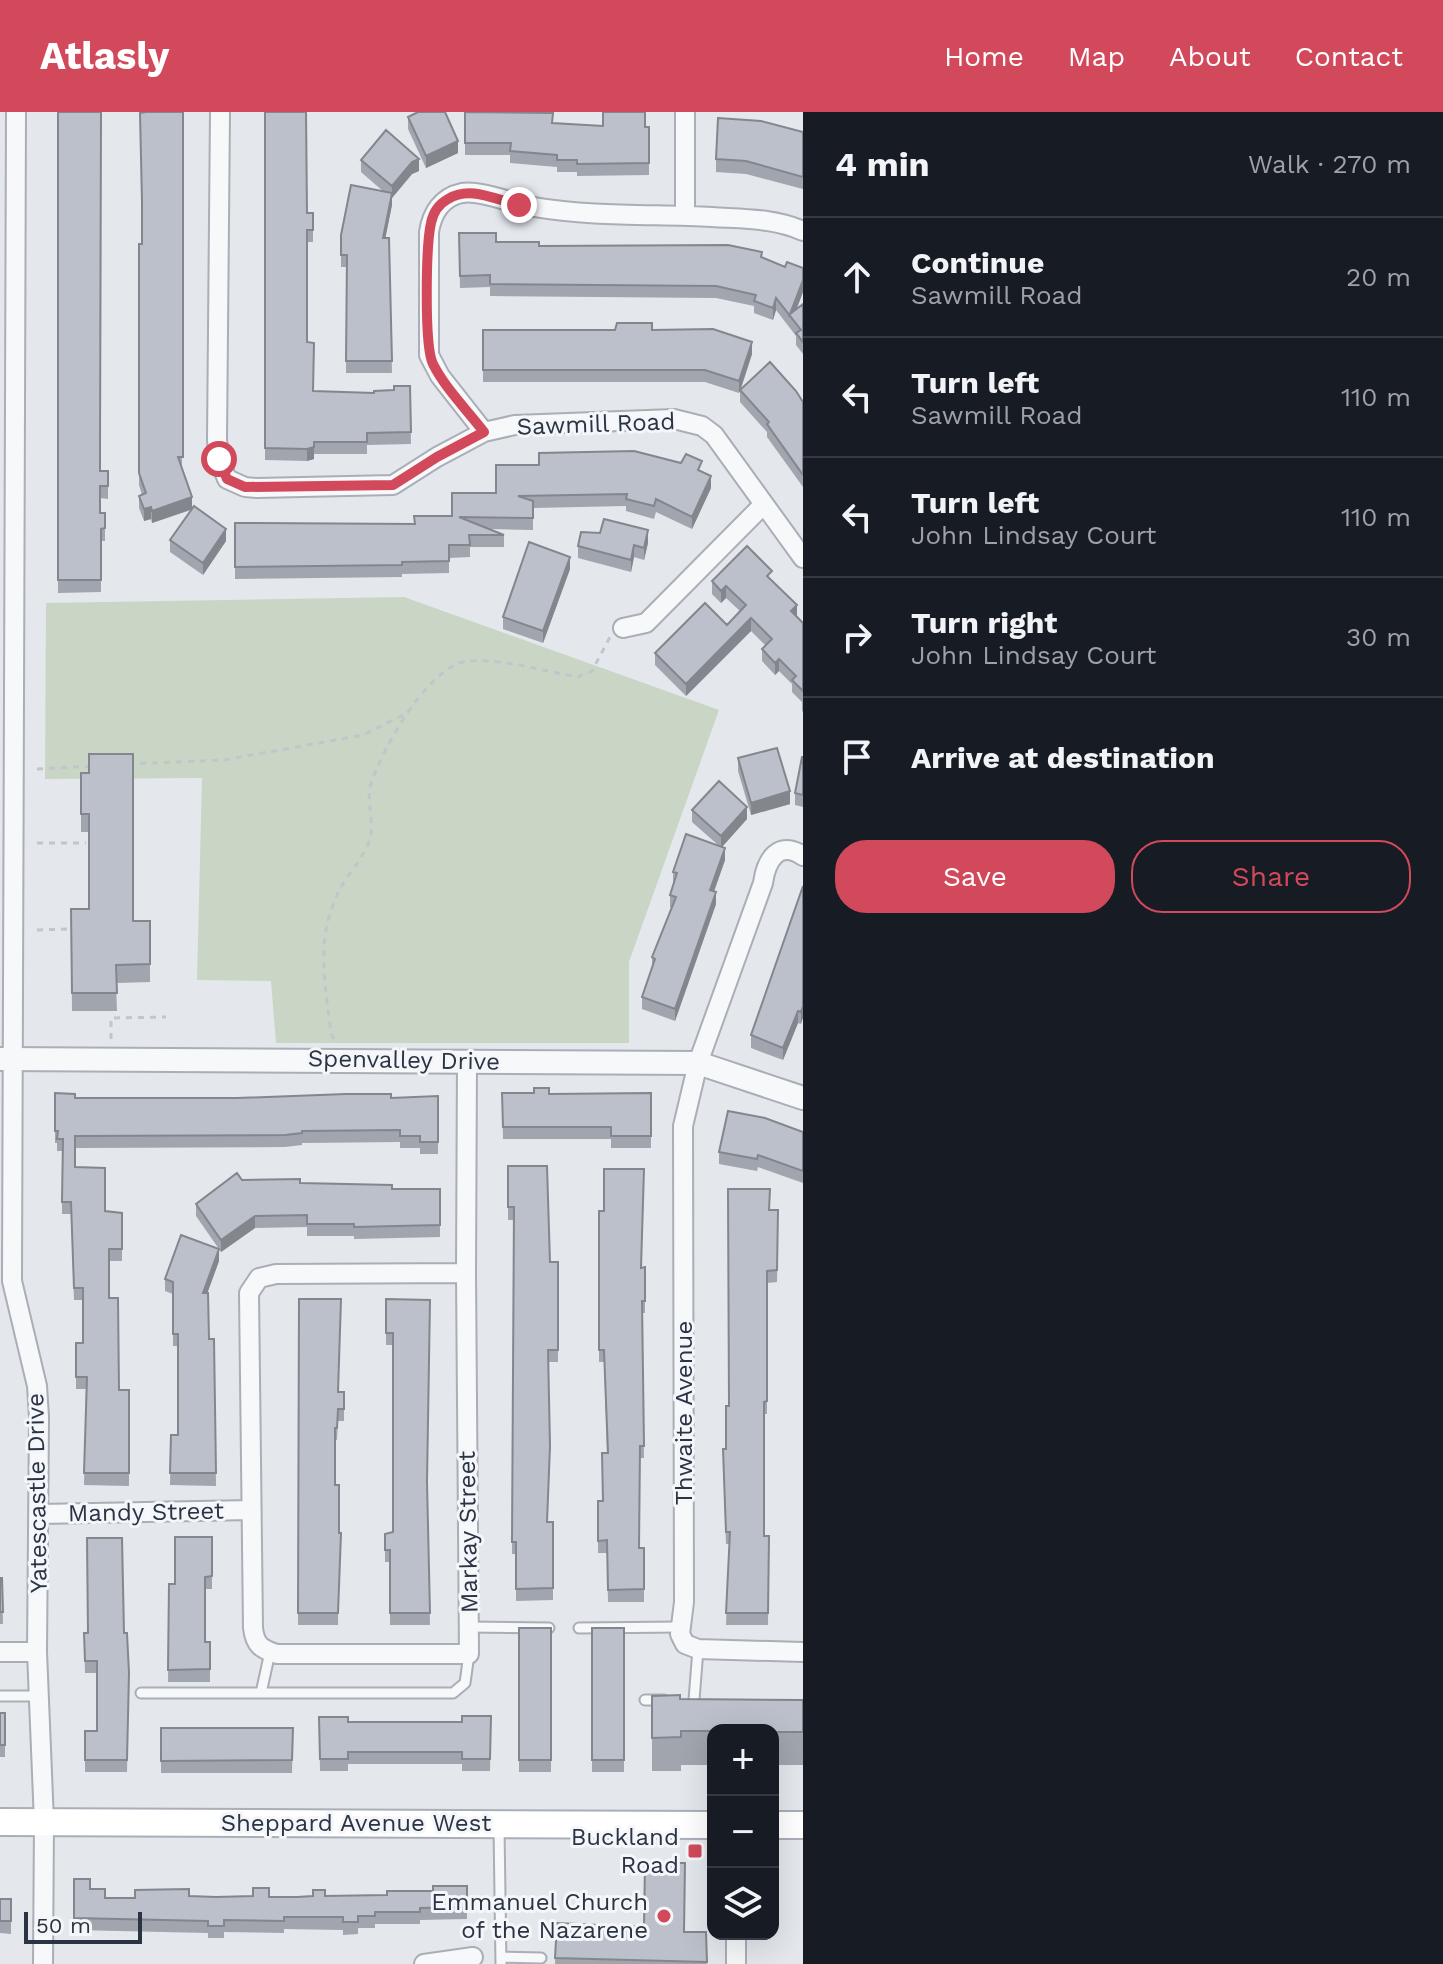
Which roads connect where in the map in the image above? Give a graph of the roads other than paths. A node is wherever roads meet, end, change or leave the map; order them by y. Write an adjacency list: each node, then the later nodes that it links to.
1 (16, 112): 7 (street, Yatescastle Drive)
2 (220, 112): 6 (street, Sawmill Road)
3 (685, 112): 4 (street)
4 (685, 215): 5 (street); 6 (street)
5 (803, 231)
6 (484, 432): 8 (street, Sawmill Road)
7 (8, 488): 12 (street, Yatescastle Drive)
8 (764, 504): 9 (street, Sawmill Road); 10 (street)
9 (803, 558)
10 (623, 628)
11 (803, 856): 14 (street, Thwaite Avenue)
12 (7, 1059): 13 (street, Spenvalley Drive); 17 (street, Yatescastle Drive)
13 (467, 1061): 14 (street, Spenvalley Drive); 16 (street, Markay Street)
14 (698, 1063): 15 (street, Spenvalley Drive); 21 (street, Thwaite Avenue)
15 (803, 1098)
16 (466, 1273): 18 (street); 20 (street, Markay Street)
17 (6, 1281): 19 (street, Yatescastle Drive)
18 (251, 1510): 19 (street, Mandy Street); 27 (street)
19 (40, 1514): 26 (street, Yatescastle Drive)
20 (469, 1627): 22 (lane); 29 (street, Markay Street)
21 (681, 1627): 23 (lane); 24 (street)
22 (549, 1628)
23 (579, 1628)
24 (698, 1649): 28 (street); 37 (lane)
25 (0, 1652): 26 (street)
26 (37, 1652): 33 (street, Yatescastle Drive)
27 (270, 1652): 29 (street); 31 (lane)
28 (803, 1652)
29 (469, 1654): 31 (lane)
30 (141, 1693): 31 (lane)
31 (261, 1693)
32 (0, 1696): 33 (lane)
33 (38, 1696): 40 (street, Yatescastle Drive)
34 (645, 1700): 35 (lane)
35 (670, 1700)
36 (682, 1700): 37 (lane)
37 (694, 1700): 38 (lane)
38 (709, 1700)
39 (0, 1822): 40 (main road, Sheppard Avenue West)
40 (44, 1822): 41 (main road, Sheppard Avenue West); 49 (street, Yatescastle Drive)
41 (499, 1824): 42 (main road, Sheppard Avenue West); 48 (lane)
42 (707, 1825)
43 (779, 1825): 44 (main road)
44 (803, 1825)
45 (736, 1940): 51 (street)
46 (473, 1957): 50 (street)
47 (541, 1958): 48 (lane)
48 (501, 1960)
49 (43, 1964)
50 (424, 1964)
51 (736, 1964)

